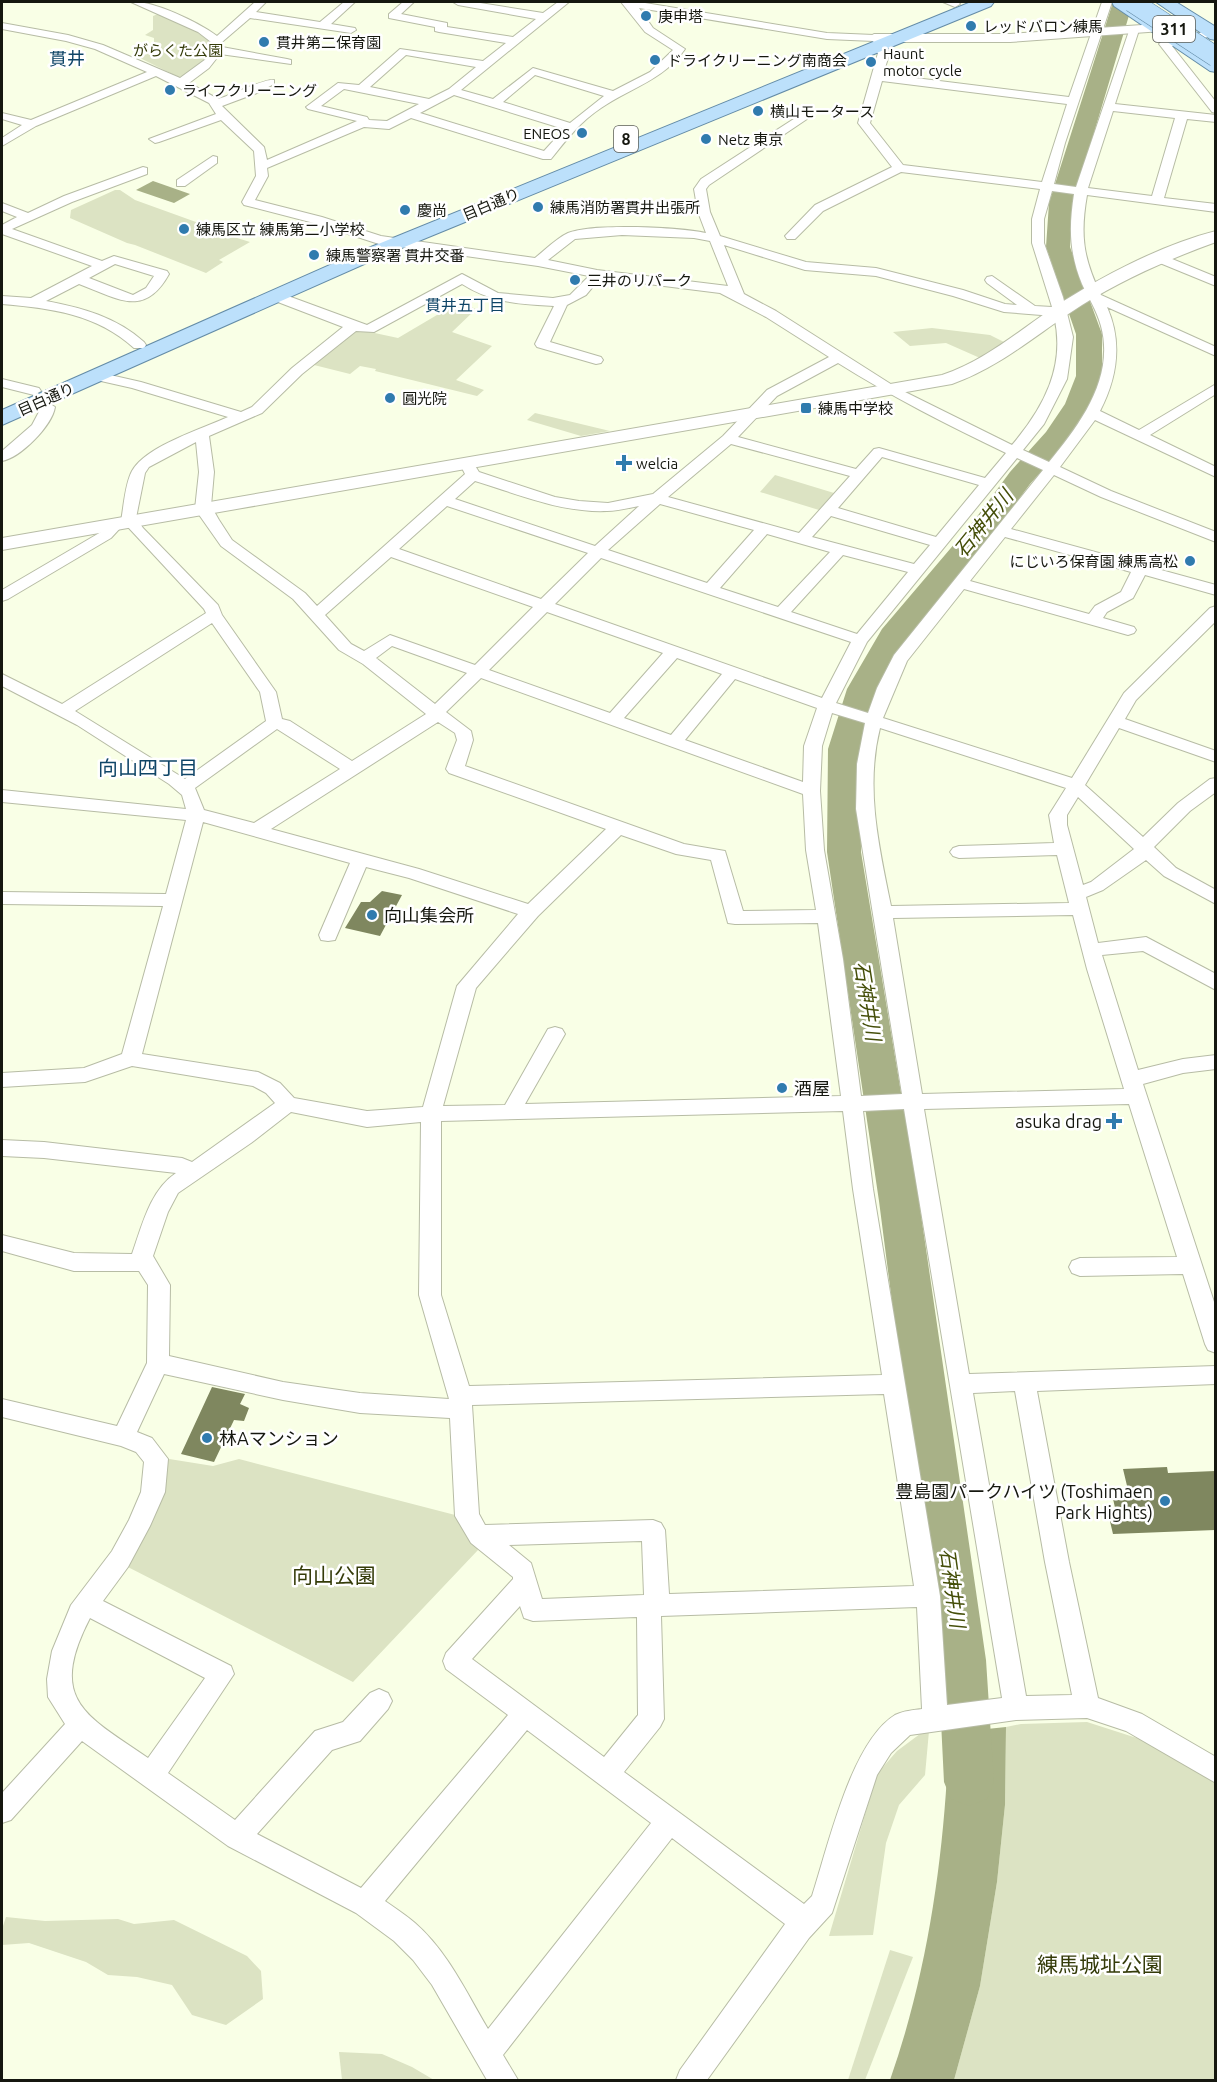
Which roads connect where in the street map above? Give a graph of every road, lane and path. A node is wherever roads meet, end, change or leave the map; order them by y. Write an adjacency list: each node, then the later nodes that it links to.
1 (136, 2): 18 (street)
2 (173, 2): 18 (street)
3 (261, 2): 15 (street)
4 (346, 2): 20 (street)
5 (409, 2): 26 (street)
6 (458, 2): 17 (street)
7 (564, 2): 17 (street)
8 (628, 2): 13 (street); 39 (street)
9 (955, 2): 27 (main road, 目白通り / 8)
10 (985, 2): 24 (main road, 目白通り / 8)
11 (1107, 2): 22 (street)
12 (1119, 2): 16 (main road, 311)
13 (648, 4): 27 (street)
14 (1169, 4): 16 (main road); 23 (main road)
15 (246, 14): 20 (street); 28 (street)
16 (1136, 16): 22 (street); 23 (main road, 311); 25 (main road, 311); 29 (main road, 311, bridge); 43 (street)
17 (545, 17): 26 (street)
18 (176, 18): 28 (street)
19 (2, 26): 33 (street)
20 (322, 26): 21 (street)
21 (351, 30)
22 (1098, 32): 24 (street); 40 (street)
23 (1215, 36): 25 (street)
24 (896, 37): 27 (main road, 目白通り / 8)
25 (1175, 40): 32 (main road, 311); 45 (street)
26 (516, 41): 31 (street)
27 (874, 42): 34 (street); 57 (main road, 目白通り / 8); 72 (main road, 目白通り / 8)
28 (217, 45): 30 (street); 36 (street)
29 (1215, 57)
30 (287, 62)
31 (486, 64): 37 (street); 38 (street)
32 (1215, 67)
33 (157, 72): 36 (street); 52 (street)
34 (878, 77): 40 (street); 59 (street)
35 (270, 82): 44 (street)
36 (181, 83): 44 (street)
37 (362, 88): 41 (street); 51 (street)
38 (453, 91): 41 (street); 42 (street)
39 (613, 95): 42 (street); 53 (street)
40 (1073, 101): 62 (street)
41 (430, 103): 46 (street)
42 (494, 104): 53 (street)
43 (1109, 107): 48 (street); 63 (street)
44 (219, 110): 54 (street); 58 (street)
45 (1215, 110)
46 (410, 114): 51 (street); 57 (street)
47 (2, 116): 52 (street)
48 (1182, 116): 50 (street); 64 (street)
49 (803, 117): 71 (street)
50 (1215, 119)
51 (363, 123): 58 (street)
52 (32, 124): 55 (street)
53 (572, 127): 57 (street)
54 (155, 139)
55 (2, 143)
56 (213, 160): 61 (street)
57 (550, 162): 72 (main road, 目白通り / 8)
58 (262, 166): 72 (street)
59 (899, 168): 62 (street); 69 (street)
60 (143, 171): 67 (street)
61 (181, 183)
62 (1046, 186): 63 (street); 88 (street)
63 (1082, 191): 64 (street); 82 (street)
64 (1157, 201): 66 (street)
65 (2, 207): 67 (street)
66 (1215, 208)
67 (28, 217): 68 (street)
68 (2, 229): 76 (street)
69 (791, 236)
70 (1215, 236): 74 (street)
71 (714, 238): 75 (street); 84 (street); 89 (street)
72 (389, 241): 73 (street); 83 (main road, 目白通り / 8); 91 (main road, 目白通り / 8)
73 (461, 251): 75 (street); 78 (street)
74 (1160, 258): 81 (street); 82 (street)
75 (538, 262): 77 (street)
76 (103, 266): 79 (street); 79 (street)
77 (597, 274): 84 (street); 87 (street)
78 (462, 278): 87 (street); 90 (street)
79 (78, 279): 86 (street)
80 (992, 280): 89 (street)
81 (1215, 282)
82 (1092, 294): 88 (street); 92 (street); 101 (street)
83 (275, 296): 90 (street); 95 (main road, 目白通り / 8)
84 (737, 296): 93 (street)
85 (2, 300): 86 (street)
86 (34, 302): 91 (street)
87 (561, 304): 94 (street)
88 (1062, 310): 89 (street); 98 (street); 109 (street)
89 (1033, 311)
90 (352, 326): 103 (street)
91 (139, 345): 99 (main road, 目白通り / 8)
92 (1215, 352)
93 (839, 357): 98 (street); 102 (street)
94 (596, 360)
95 (97, 376): 99 (main road, 目白通り / 8); 103 (street)
96 (2, 383): 99 (street)
97 (1215, 388): 106 (street)
98 (892, 391): 102 (street); 109 (street)
99 (37, 396): 100 (main road, 目白通り / 8); 104 (main road, 目白通り / 8); 108 (street)
100 (2, 405)
101 (1092, 413): 106 (street); 110 (street)
102 (751, 415): 107 (street); 111 (street)
103 (243, 417): 105 (street)
104 (2, 418)
105 (202, 435): 117 (street); 119 (street)
106 (1139, 436): 112 (street)
107 (728, 439): 113 (street); 115 (street)
108 (5, 452)
109 (1016, 452): 110 (street); 114 (street)
110 (1050, 468): 121 (street); 122 (street)
111 (470, 469): 115 (street); 116 (street); 117 (street)
112 (1215, 472)
113 (858, 474): 114 (street); 118 (street)
114 (987, 483): 124 (street)
115 (657, 498): 120 (street); 128 (street)
116 (444, 500): 127 (street); 128 (street)
117 (204, 509): 119 (street); 139 (street)
118 (828, 510): 123 (street); 124 (street)
119 (125, 523): 125 (street); 134 (street); 138 (street)
120 (763, 529): 123 (street); 132 (street)
121 (1001, 531): 130 (street); 131 (street)
122 (1215, 538)
123 (802, 539): 126 (street)
124 (940, 543): 129 (street)
125 (2, 544)
126 (840, 550): 129 (street); 137 (street)
127 (389, 551): 135 (street); 139 (street)
128 (597, 552): 132 (street); 135 (street)
129 (919, 570): 142 (street)
130 (1140, 570): 133 (street); 140 (street)
131 (960, 583): 140 (street); 151 (street)
132 (709, 590): 137 (street)
133 (1215, 590)
134 (2, 596)
135 (542, 605): 143 (street); 145 (street)
136 (1215, 611): 153 (street)
137 (780, 614): 142 (street)
138 (214, 615): 149 (street); 154 (street)
139 (315, 616): 144 (street)
140 (1093, 620): 141 (street)
141 (1128, 630)
142 (860, 640): 148 (street)
143 (674, 651): 146 (street); 152 (street)
144 (365, 658): 145 (street); 150 (street)
145 (478, 672): 150 (street); 152 (street)
146 (732, 672): 148 (street); 155 (street)
147 (2, 679): 149 (street)
148 (826, 705): 151 (street); 161 (street)
149 (63, 711): 160 (street)
150 (437, 714): 157 (street); 164 (street)
151 (873, 719): 159 (street); 175 (street)
152 (613, 720): 155 (street)
153 (1115, 721): 156 (street); 159 (street)
154 (274, 723): 157 (street); 160 (street)
155 (674, 742): 161 (street)
156 (1215, 757)
157 (352, 769): 165 (street)
158 (1215, 783): 166 (street)
159 (1075, 785): 166 (street); 167 (street)
160 (184, 788): 163 (street)
161 (811, 791): 176 (street)
162 (2, 796): 163 (street)
163 (196, 815): 165 (street); 172 (street)
164 (619, 827): 174 (street); 176 (street)
165 (256, 830): 169 (street)
166 (1145, 848): 171 (street); 173 (street)
167 (1064, 849): 168 (street); 173 (street)
168 (959, 852)
169 (360, 860): 174 (street); 177 (street)
170 (2, 897): 172 (street)
171 (1215, 898)
172 (173, 900): 181 (street)
173 (1078, 902): 175 (street); 178 (street)
174 (531, 912): 189 (street)
175 (883, 912): 186 (street)
176 (827, 916): 185 (street)
177 (328, 935)
178 (1091, 950): 179 (street); 184 (street)
179 (1215, 983)
180 (555, 1034): 188 (street)
181 (131, 1059): 183 (street); 187 (street)
182 (1215, 1062): 184 (street)
183 (2, 1080)
184 (1134, 1088): 186 (street); 194 (street)
185 (852, 1103): 186 (street); 188 (street); 200 (street)
186 (913, 1103): 201 (street)
187 (288, 1104): 189 (street); 191 (street)
188 (510, 1113): 189 (street)
189 (431, 1114): 202 (street)
190 (2, 1148): 191 (street)
191 (190, 1172): 193 (street)
192 (2, 1243): 193 (street)
193 (144, 1263): 197 (street)
194 (1190, 1264): 195 (street); 196 (street)
195 (1080, 1267)
196 (1215, 1344)
197 (158, 1363): 202 (street); 204 (street)
198 (1215, 1375): 199 (street)
199 (1024, 1381): 201 (street); 211 (street)
200 (895, 1384): 202 (street); 207 (street)
201 (960, 1384): 212 (street)
202 (461, 1402): 205 (street)
203 (2, 1407): 204 (street)
204 (123, 1437): 208 (street)
205 (479, 1536): 206 (street); 209 (street)
206 (526, 1582): 209 (street); 213 (street)
207 (928, 1596): 209 (street); 214 (street)
208 (86, 1604): 215 (street); 218 (street)
209 (653, 1606): 217 (street)
210 (379, 1701): 221 (street)
211 (1087, 1706): 212 (street); 216 (street)
212 (1016, 1708): 214 (street)
213 (525, 1714): 217 (street); 222 (street)
214 (935, 1718): 223 (street)
215 (80, 1725): 218 (street); 219 (street)
216 (1215, 1770)
217 (606, 1774): 220 (street)
218 (150, 1777): 221 (street)
219 (2, 1811)
220 (669, 1821): 223 (street); 224 (street)
221 (237, 1838): 222 (street)
222 (365, 1904): 224 (street)
223 (805, 1922): 226 (street)
224 (486, 2054): 225 (street)
225 (504, 2080)
226 (690, 2080)

